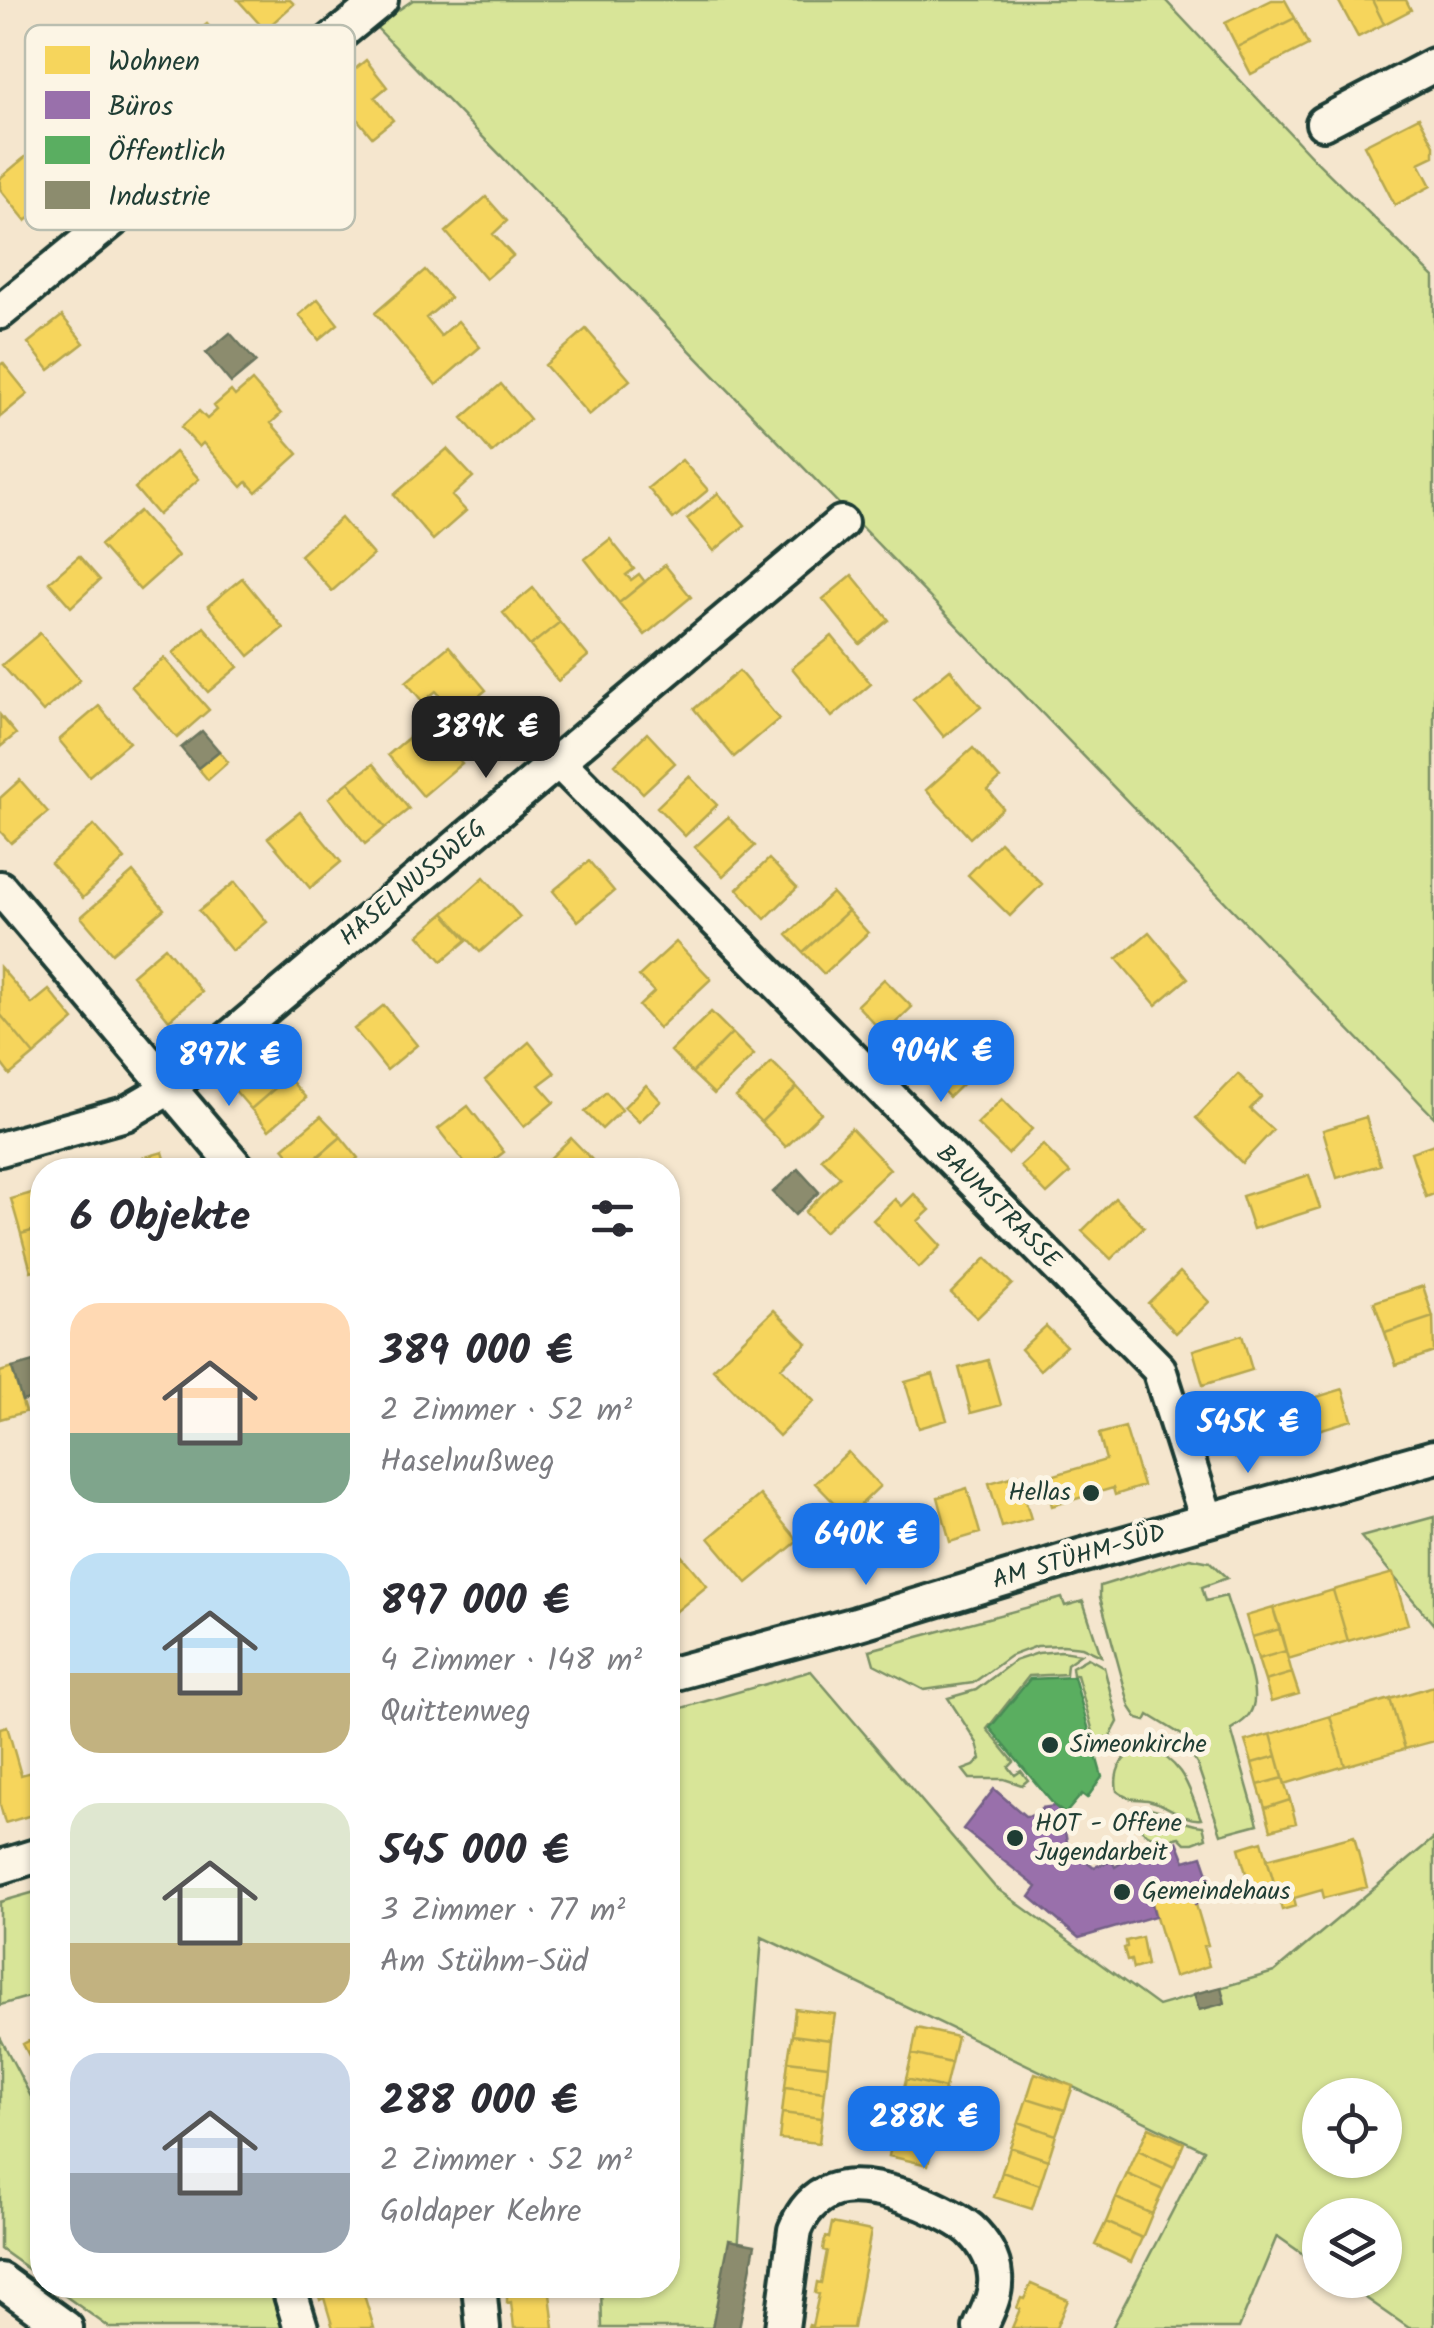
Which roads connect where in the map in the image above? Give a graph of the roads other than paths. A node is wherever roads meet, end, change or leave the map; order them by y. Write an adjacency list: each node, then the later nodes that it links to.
1 (370, 3): 2 (street)
2 (344, 25)
3 (1434, 65): 4 (street)
4 (1323, 123)
5 (98, 230): 6 (street)
6 (0, 312)
7 (841, 523): 8 (street, HASELNUSSWEG)
8 (558, 761): 10 (street, HASELNUSSWEG); 14 (street, BAUMSTRASSE)
9 (0, 888): 10 (street)
10 (171, 1087): 11 (street, HASELNUSSWEG); 12 (street)
11 (0, 1150)
12 (230, 1158)
13 (1434, 1457): 14 (street, AM STÜHM-SÜD)
14 (1207, 1520): 15 (street, AM STÜHM-SÜD)
15 (680, 1672)
16 (30, 1858): 17 (street)
17 (0, 1867)
18 (0, 2280): 21 (street)
19 (292, 2298): 22 (street)
20 (481, 2298): 23 (street)
21 (66, 2328)
22 (302, 2328)
23 (484, 2328)
24 (782, 2328): 25 (street)
25 (980, 2328)

